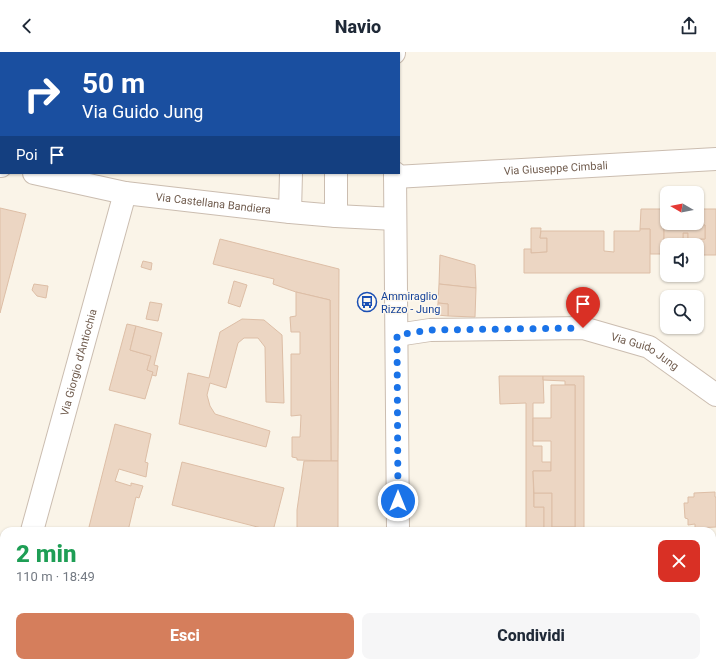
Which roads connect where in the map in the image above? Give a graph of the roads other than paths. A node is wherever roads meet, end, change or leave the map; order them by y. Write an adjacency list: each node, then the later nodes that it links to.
1 (716, 159): 5 (street, Via Giuseppe Cimbali)
2 (39, 174): 6 (street, Via Castellana Bandiera)
3 (291, 174): 7 (street)
4 (336, 174): 8 (street)
5 (395, 175): 9 (street)
6 (125, 193): 7 (street, Via Castellana Bandiera); 12 (street, Via Giorgio d'Antiochia)
7 (290, 212): 8 (street, Via Castellana Bandiera)
8 (336, 216): 9 (street, Via Castellana Bandiera)
9 (395, 219): 10 (street)
10 (397, 335): 11 (street, Via Guido Jung); 13 (street)
11 (716, 395)
12 (33, 527)
13 (398, 527)

